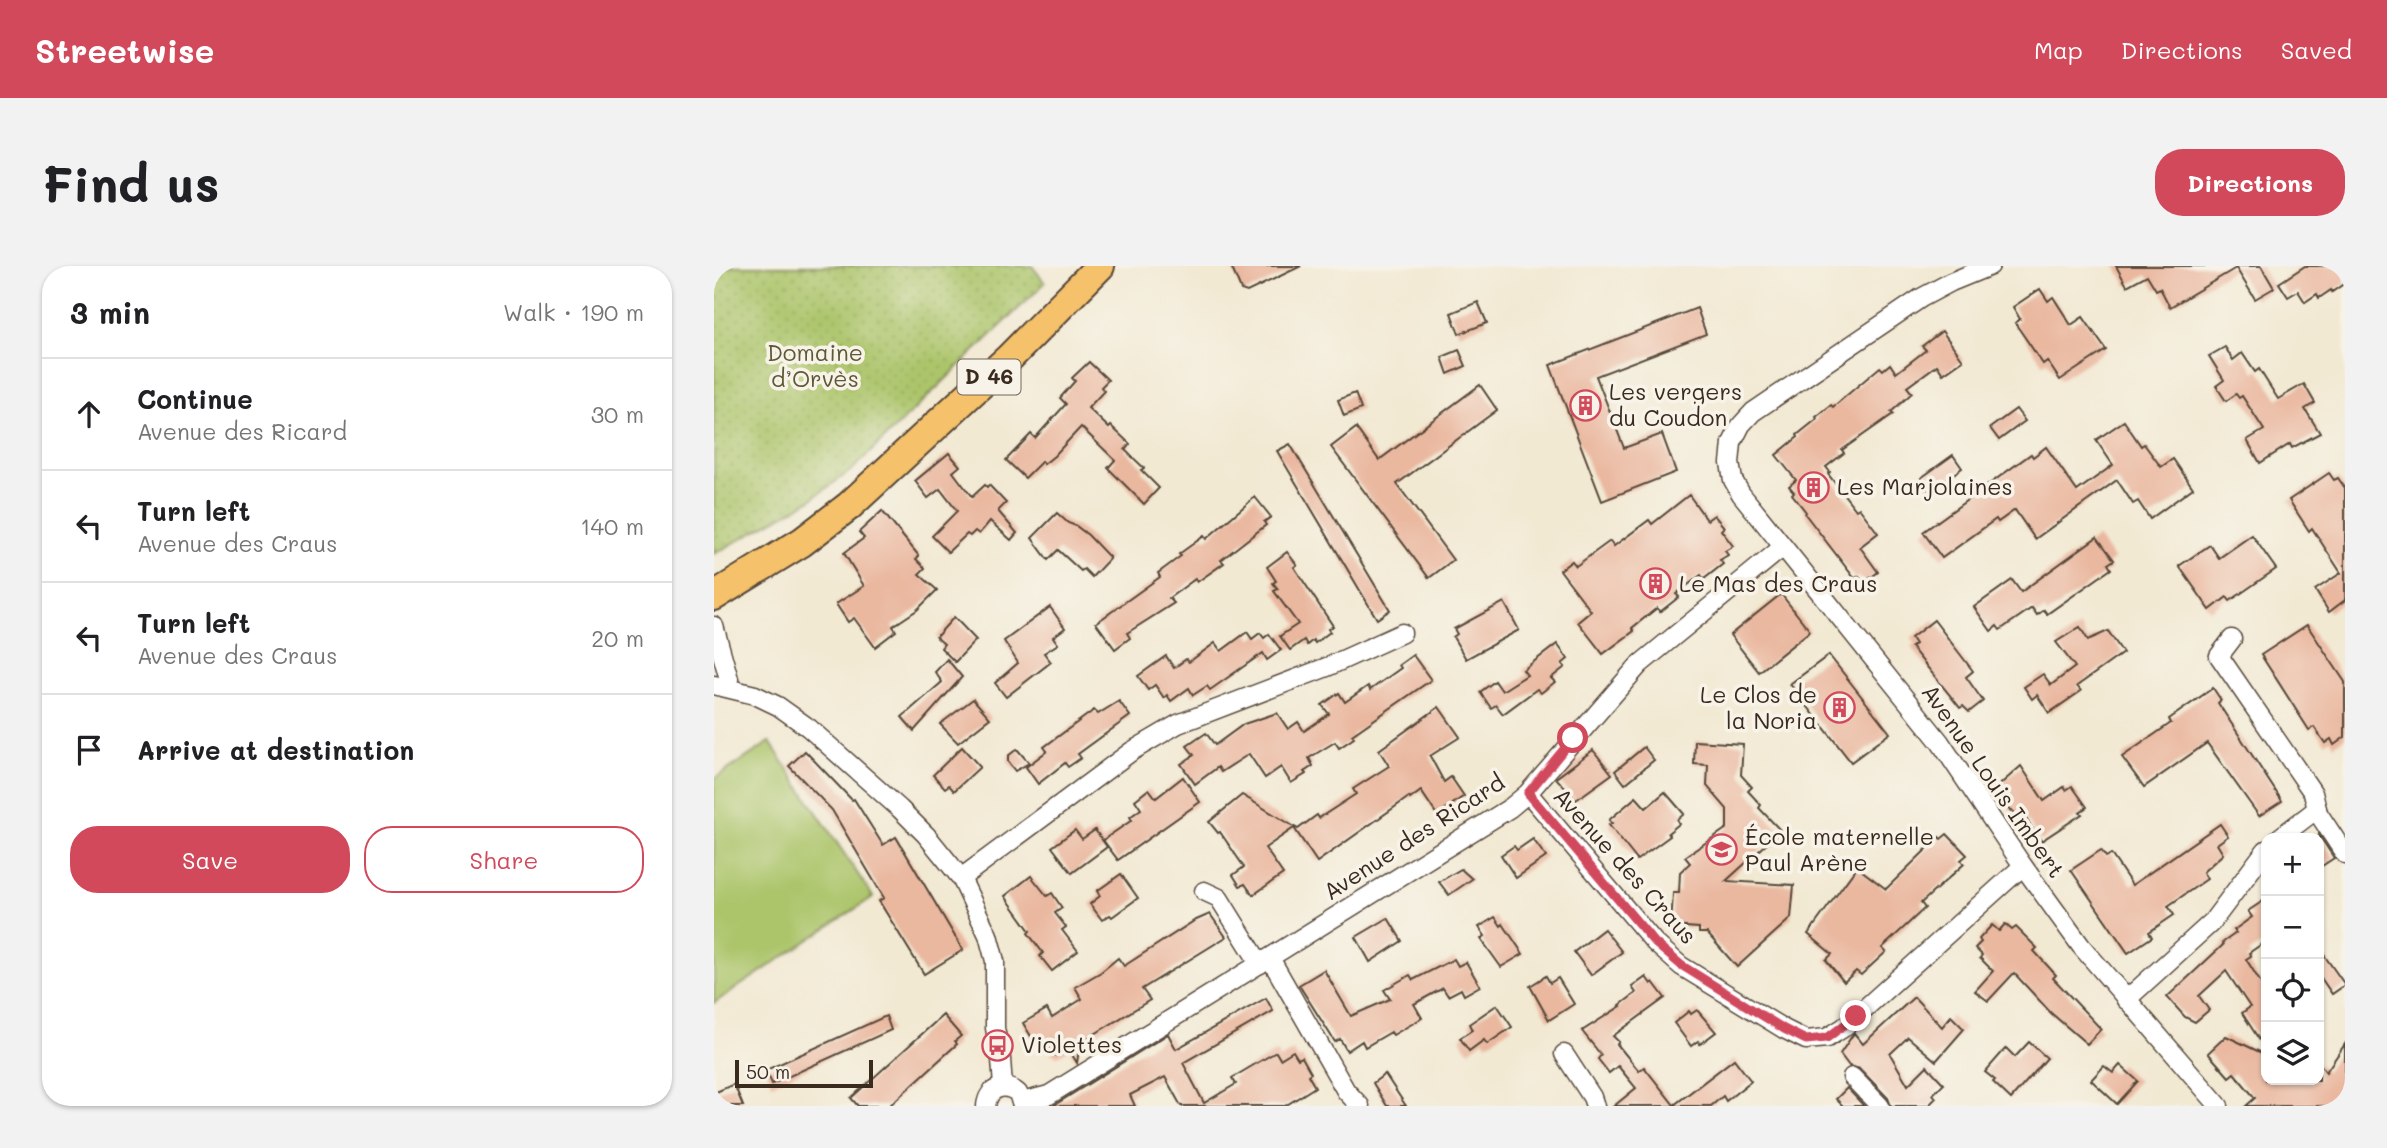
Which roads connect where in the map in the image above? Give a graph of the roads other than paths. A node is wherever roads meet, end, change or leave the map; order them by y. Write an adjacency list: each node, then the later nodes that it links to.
1 (1990, 266): 3 (street, Avenue Louis Imbert)
2 (1098, 270): 4 (main road, D 46)
3 (1783, 547): 9 (street, Avenue des Ricard); 14 (street, Avenue Louis Imbert)
4 (716, 592)
5 (714, 626): 8 (street)
6 (1402, 633): 15 (street)
7 (2232, 639): 10 (street)
8 (723, 684): 15 (street)
9 (1528, 793): 14 (street, Avenue des Craus); 17 (street, Avenue des Ricard)
10 (2317, 808): 11 (street); 12 (street)
11 (2285, 833)
12 (2345, 854)
13 (2261, 856): 18 (street)
14 (2024, 866): 18 (street, Avenue Louis Imbert)
15 (961, 878): 21 (street)
16 (1204, 891): 17 (street)
17 (1265, 961): 22 (street, Avenue des Ricard); 24 (street)
18 (2126, 1000): 27 (street, Avenue Louis Imbert)
19 (1564, 1054): 25 (street)
20 (1852, 1077): 26 (street)
21 (1003, 1087): 22 (street); 23 (street)
22 (1022, 1104)
23 (986, 1106)
24 (1360, 1106)
25 (1595, 1106)
26 (1880, 1106)
27 (2219, 1106)

